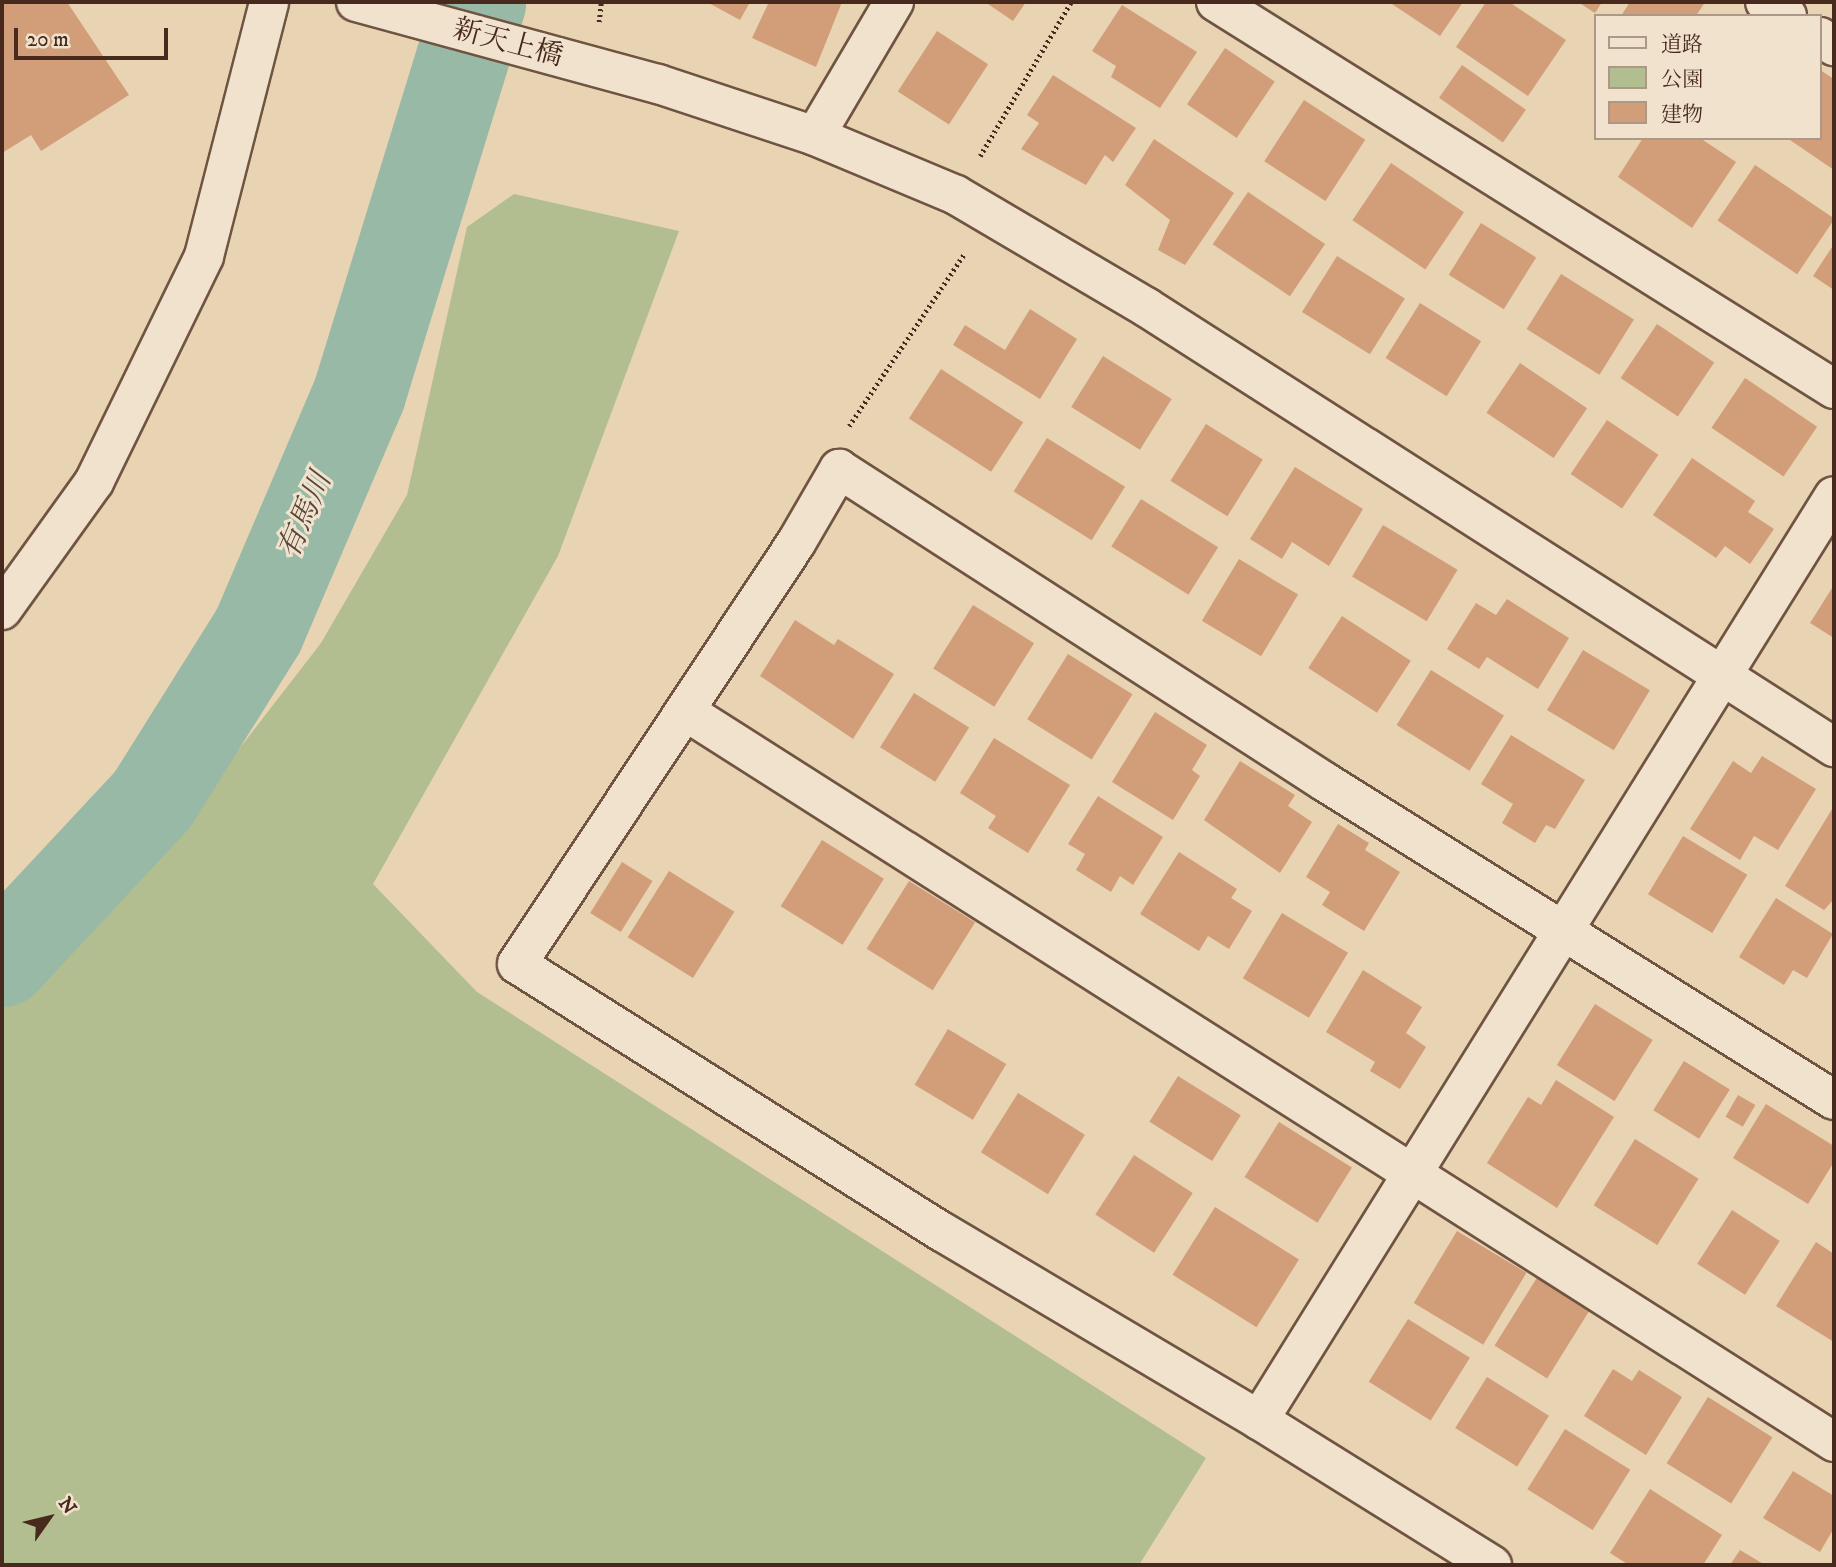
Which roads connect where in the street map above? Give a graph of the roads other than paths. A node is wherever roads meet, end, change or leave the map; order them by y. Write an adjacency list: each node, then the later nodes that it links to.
1 (269, 2): 10 (street)
2 (356, 2): 7 (street, 新天上橋)
3 (894, 2): 7 (street)
4 (1216, 2): 8 (street)
5 (1765, 2): 6 (street)
6 (1784, 14)
7 (816, 136): 11 (street, 新天上橋)
8 (1834, 389)
9 (1834, 496): 11 (street)
10 (2, 610)
11 (1720, 677): 13 (street, 新天上橋); 14 (street)
12 (685, 711): 14 (street); 16 (street); 17 (street)
13 (1834, 747)
14 (1562, 930): 15 (street); 16 (street)
15 (1834, 1100)
16 (1415, 1173): 17 (street); 18 (street)
17 (1259, 1420): 19 (street)
18 (1834, 1442)
19 (1492, 1565)

